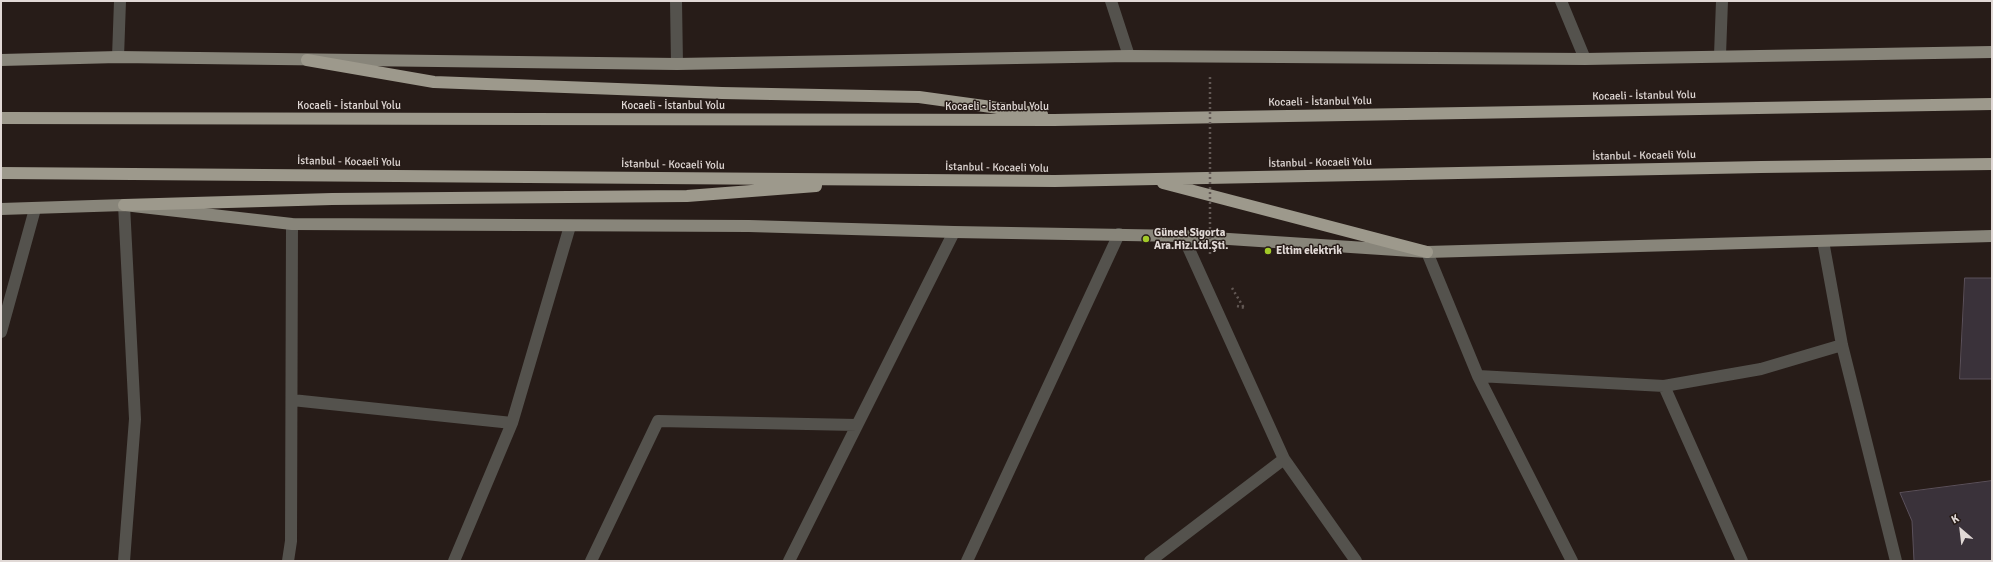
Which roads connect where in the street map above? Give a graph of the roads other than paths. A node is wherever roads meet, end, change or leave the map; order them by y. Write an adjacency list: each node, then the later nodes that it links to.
1 (120, 1): 9 (street)
2 (676, 1): 13 (street)
3 (1111, 1): 8 (street)
4 (1561, 1): 10 (street)
5 (1722, 1): 7 (street)
6 (1992, 52): 7 (main road)
7 (1720, 55): 10 (main road)
8 (1129, 56): 10 (main road); 13 (main road)
9 (118, 57): 11 (main road); 12 (main road)
10 (1585, 59)
11 (1, 60)
12 (307, 60): 13 (main road); 16 (highway)
13 (677, 64)
14 (1992, 104): 16 (highway, Kocaeli - İstanbul Yolu)
15 (1, 118): 16 (highway, Kocaeli - İstanbul Yolu)
16 (1081, 119)
17 (1992, 164): 19 (highway, İstanbul - Kocaeli Yolu)
18 (1, 173): 20 (highway, İstanbul - Kocaeli Yolu)
19 (1148, 179): 20 (highway, İstanbul - Kocaeli Yolu); 31 (highway)
20 (905, 180): 21 (highway)
21 (124, 205): 22 (main road); 24 (main road); 40 (street)
22 (35, 208): 23 (main road); 32 (street)
23 (1, 210)
24 (292, 224): 25 (main road); 36 (street)
25 (570, 226): 26 (main road); 37 (street)
26 (954, 232): 27 (main road); 38 (street)
27 (1119, 234): 28 (main road); 45 (street)
28 (1183, 236): 31 (main road); 39 (street)
29 (1992, 236): 30 (main road)
30 (1823, 241): 31 (main road); 33 (street)
31 (1428, 252): 34 (street)
32 (1, 332)
33 (1842, 345): 35 (street); 50 (street)
34 (1478, 376): 35 (street); 48 (street)
35 (1664, 386): 49 (street)
36 (292, 400): 37 (street); 41 (street)
37 (512, 423): 42 (street)
38 (857, 426): 43 (street); 44 (street)
39 (1284, 459): 46 (street); 47 (street)
40 (124, 561)
41 (288, 561)
42 (454, 561)
43 (591, 561)
44 (789, 561)
45 (967, 561)
46 (1150, 561)
47 (1356, 561)
48 (1572, 561)
49 (1742, 561)
50 (1896, 561)

